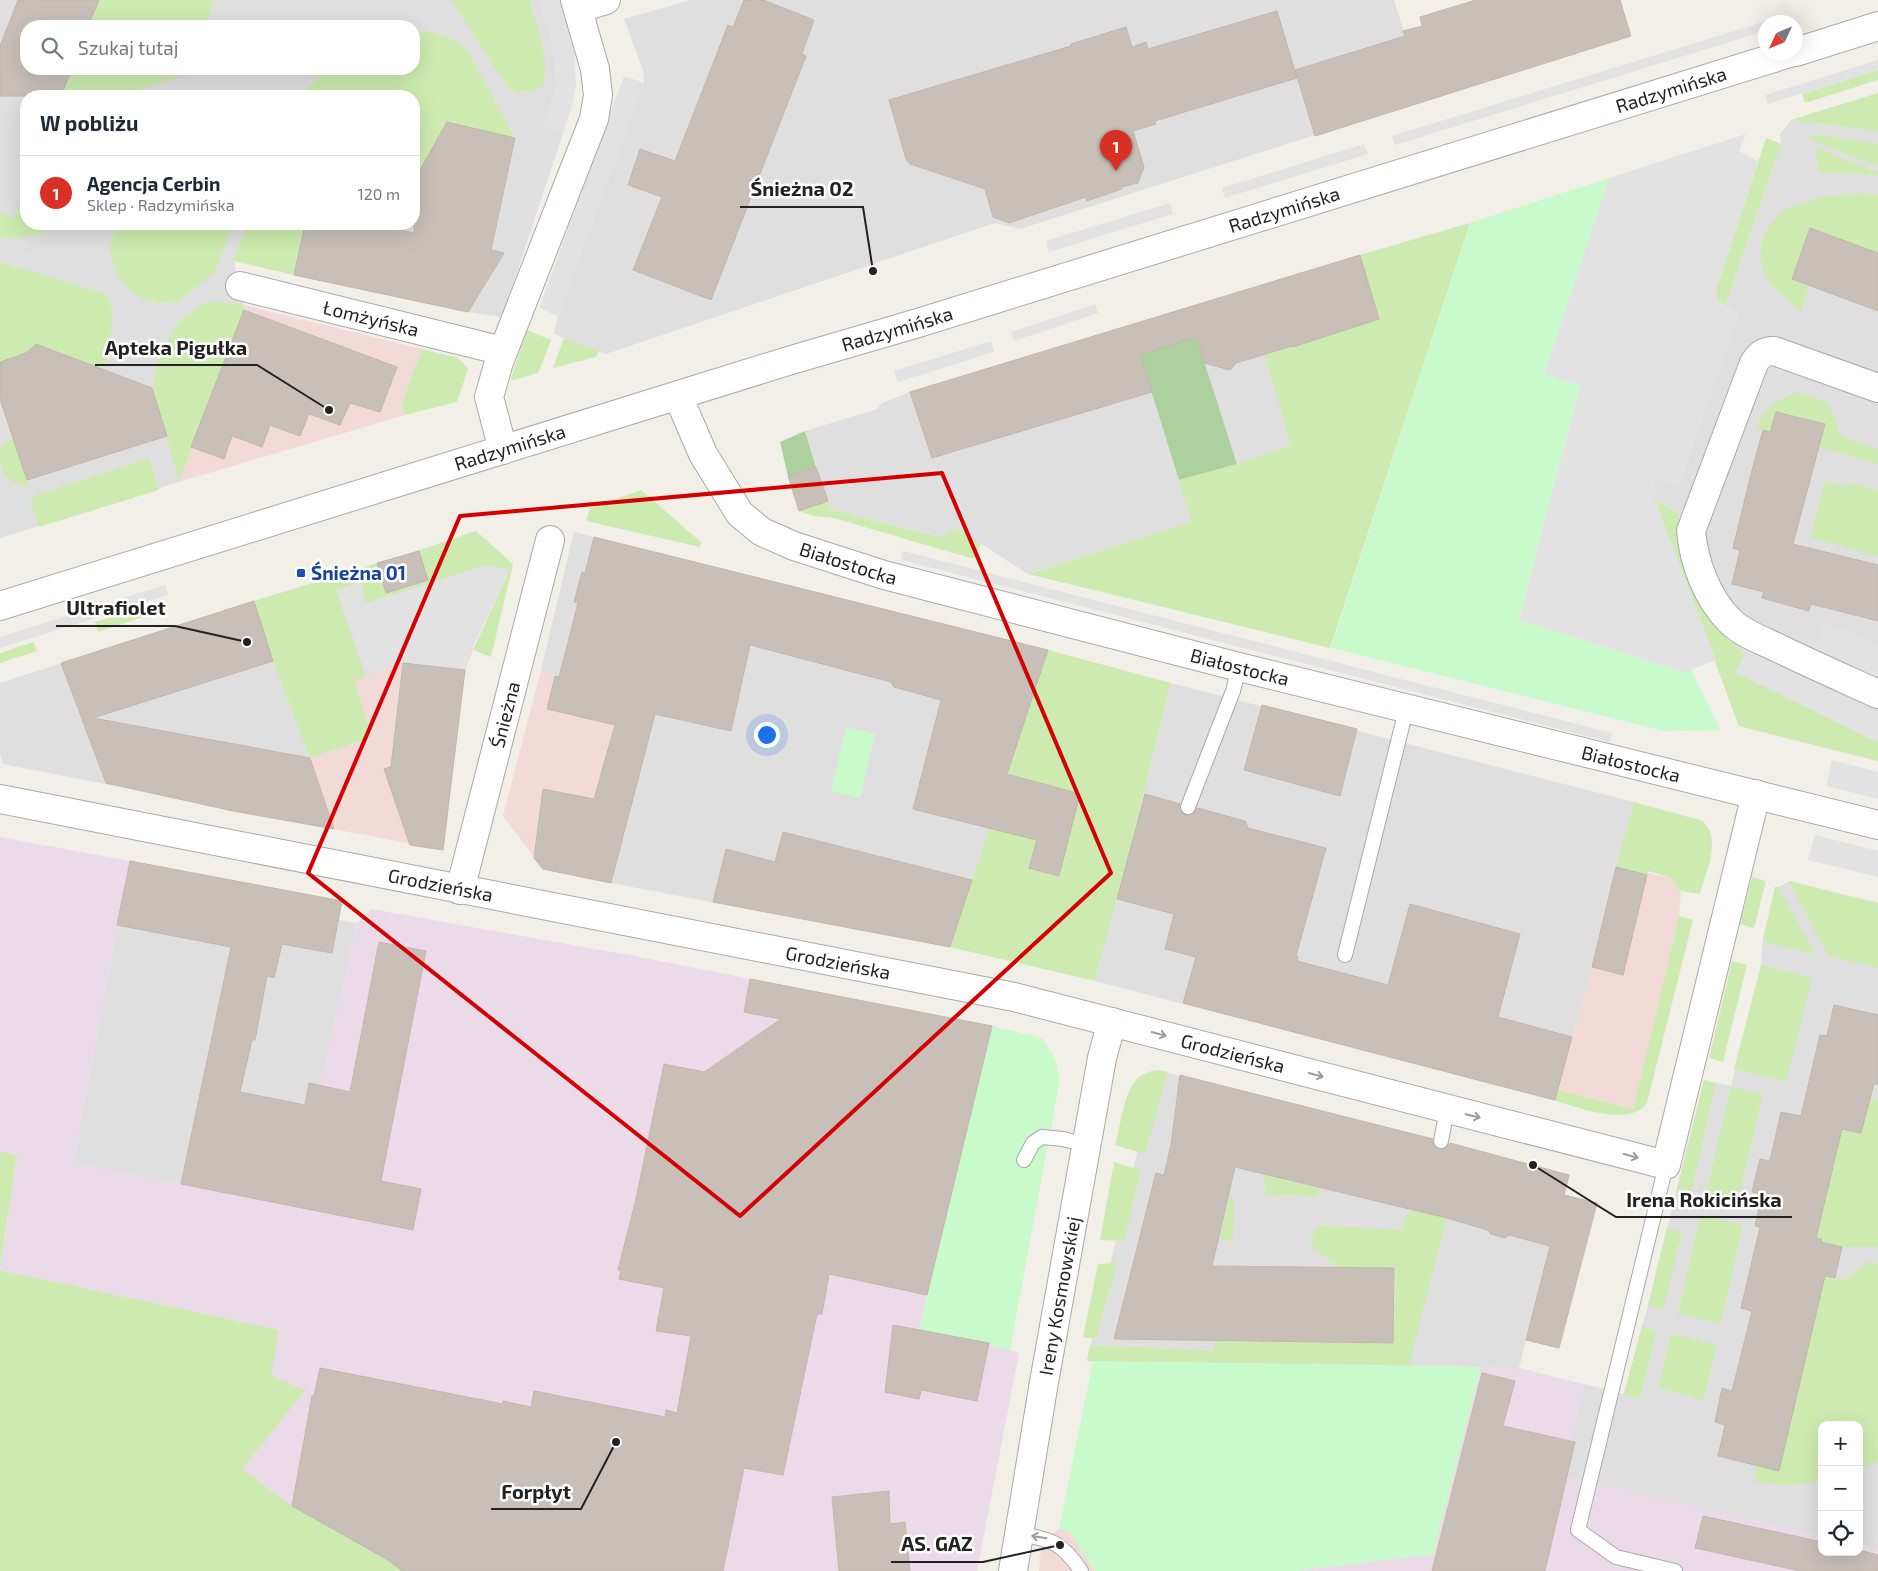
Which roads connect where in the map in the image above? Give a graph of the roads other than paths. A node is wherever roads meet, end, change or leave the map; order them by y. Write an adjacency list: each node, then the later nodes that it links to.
1 (606, 0): 2 (street)
2 (576, 4): 7 (street)
3 (1878, 26): 4 (street, Radzymińska)
4 (1803, 49)
5 (1768, 60): 9 (street, Radzymińska)
6 (240, 286): 7 (street, Łomżyńska)
7 (503, 351): 10 (street)
8 (1878, 388): 14 (street)
9 (678, 396): 10 (street, Radzymińska); 13 (street, Białostocka)
10 (503, 450): 12 (street, Radzymińska)
11 (550, 540): 20 (street, Śnieżna)
12 (0, 606)
13 (1239, 668): 15 (street, Białostocka); 18 (lane)
14 (1878, 694)
15 (1406, 710): 16 (street, Białostocka); 21 (lane)
16 (1756, 794): 19 (street, Białostocka); 27 (street)
17 (0, 799): 20 (street, Grodzieńska)
18 (1188, 807)
19 (1878, 825)
20 (460, 890): 22 (street, Grodzieńska)
21 (1345, 956)
22 (1112, 1022): 23 (street, Grodzieńska, one-way to 23); 25 (street, Ireny Kosmowskiej)
23 (1447, 1109): 24 (lane); 27 (street, Grodzieńska, one-way to 27)
24 (1441, 1141)
25 (1086, 1146): 26 (lane); 28 (street, Ireny Kosmowskiej)
26 (1024, 1160)
27 (1666, 1165): 31 (lane)
28 (1018, 1534): 29 (street, Ireny Kosmowskiej); 30 (lane, one-way to 28)
29 (1013, 1571)
30 (1081, 1571)
31 (1675, 1571)

